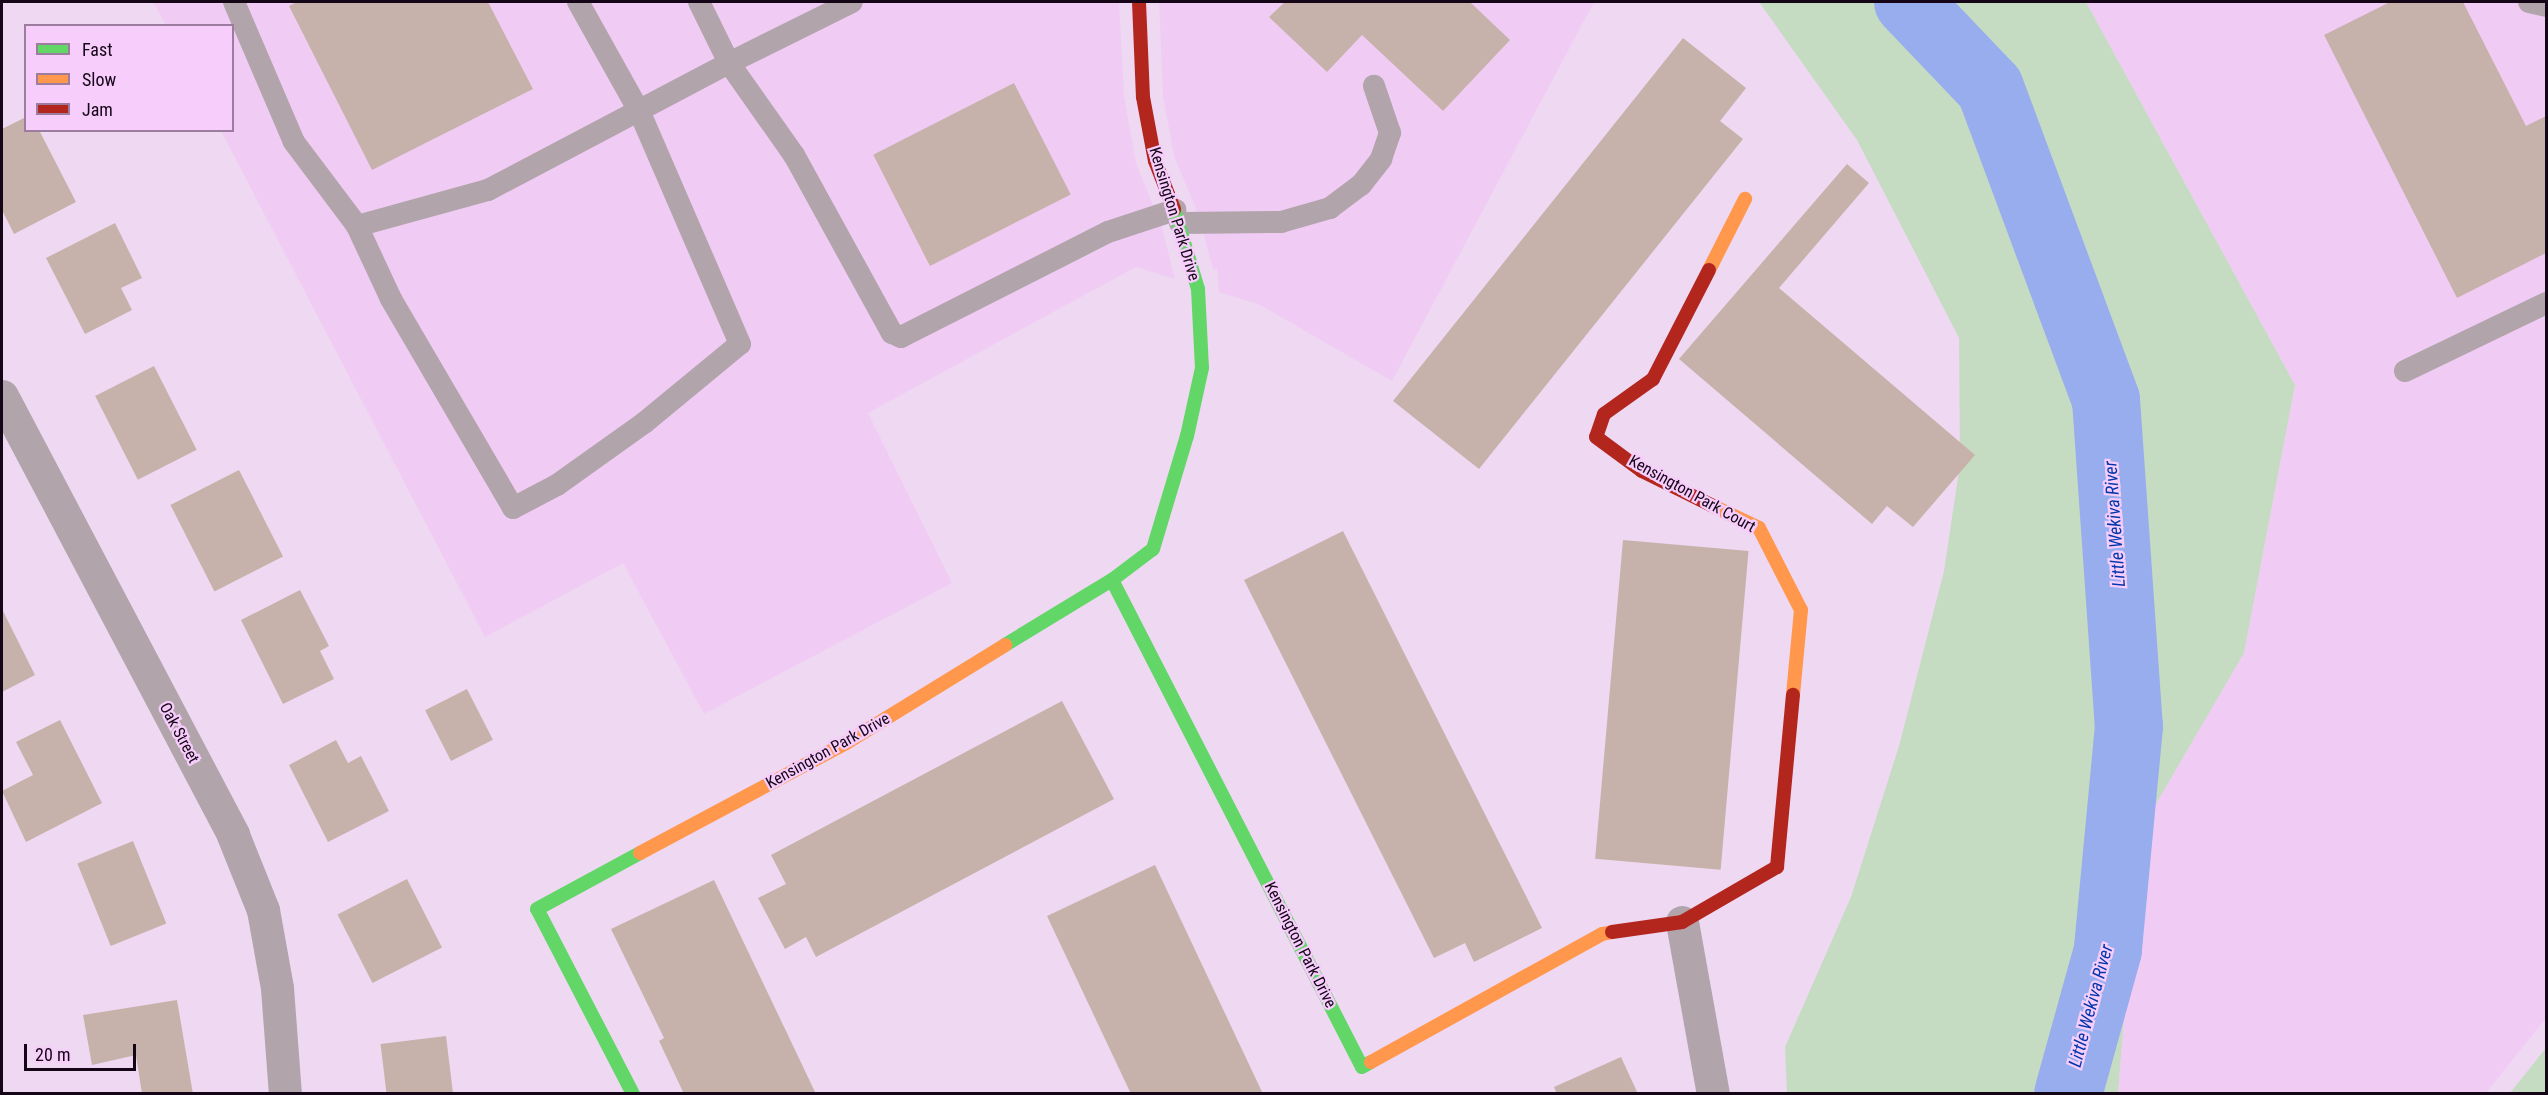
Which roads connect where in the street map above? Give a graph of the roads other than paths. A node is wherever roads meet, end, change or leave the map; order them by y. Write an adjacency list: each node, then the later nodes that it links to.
1 (234, 2): 13 (lane)
2 (578, 2): 10 (lane)
3 (699, 2): 8 (lane)
4 (853, 2): 8 (lane)
5 (1139, 2): 12 (street, Kensington Park Drive)
6 (2529, 2): 7 (lane)
7 (2547, 6)
8 (729, 63): 10 (lane); 12 (lane)
9 (1374, 86): 12 (lane)
10 (639, 111): 13 (lane); 13 (lane)
11 (1745, 199): 18 (street, Kensington Park Court)
12 (1178, 217): 17 (street, Kensington Park Drive)
13 (357, 226)
14 (2547, 303): 15 (lane)
15 (2405, 371)
16 (2, 396): 20 (street, Oak Street)
17 (1112, 580): 19 (street, Kensington Park Drive); 21 (street, Kensington Park Drive)
18 (1682, 922): 19 (street, Kensington Park Court); 22 (street)
19 (1602, 934)
20 (285, 1094)
21 (633, 1094)
22 (1713, 1094)

